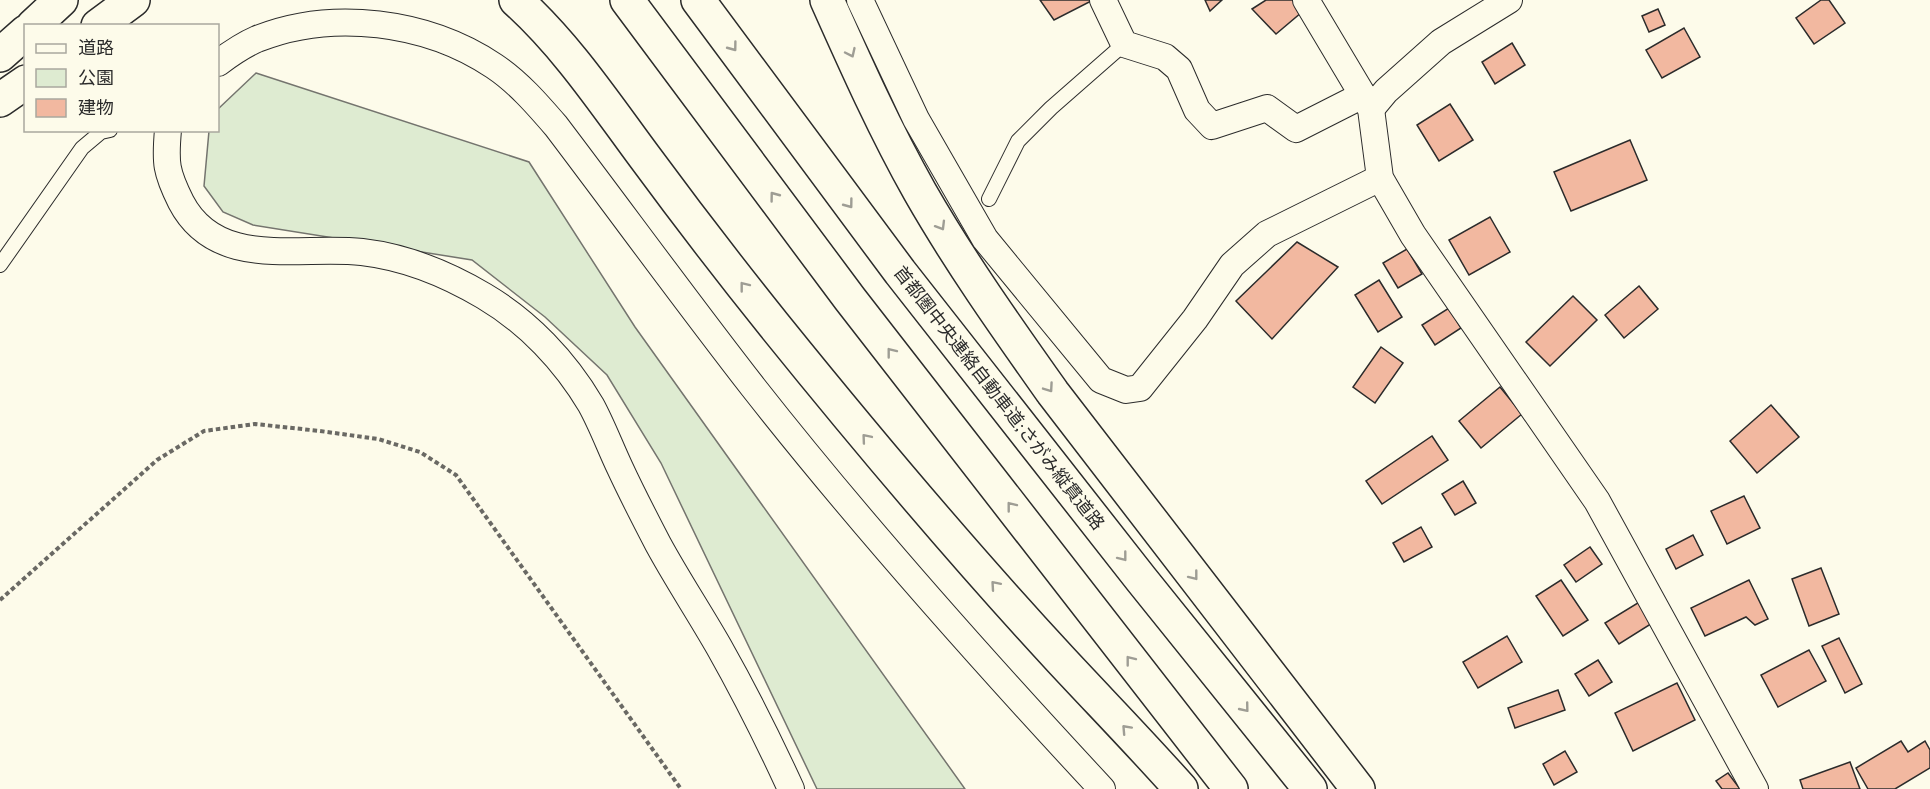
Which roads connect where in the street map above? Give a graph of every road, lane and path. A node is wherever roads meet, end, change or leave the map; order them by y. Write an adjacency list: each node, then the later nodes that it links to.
1 (61, 0): 11 (highway)
2 (134, 0): 12 (highway)
3 (516, 0): 26 (highway, one-way to 3)
4 (627, 0): 30 (highway, one-way to 4)
5 (698, 0): 31 (highway, 首都圏中央連絡自動車道;さがみ縦貫道路, one-way to 31)
6 (826, 0): 32 (highway, one-way to 32)
7 (860, 0): 22 (street)
8 (1103, 0): 14 (street)
9 (1306, 0): 19 (street)
10 (1509, 0): 19 (street)
11 (35, 24)
12 (101, 24)
13 (24, 34): 15 (highway)
14 (1124, 44): 19 (street); 23 (lane)
15 (0, 55)
16 (219, 62): 29 (street)
17 (24, 82): 18 (highway)
18 (0, 100)
19 (1367, 102): 22 (street)
20 (101, 132): 24 (lane)
21 (168, 132): 28 (street)
22 (1380, 178): 33 (street)
23 (988, 199)
24 (0, 265)
25 (0, 600): 27 (path)
26 (1173, 780)
27 (681, 789)
28 (791, 789)
29 (1102, 789)
30 (1231, 789)
31 (1310, 789)
32 (1358, 789)
33 (1755, 789)

